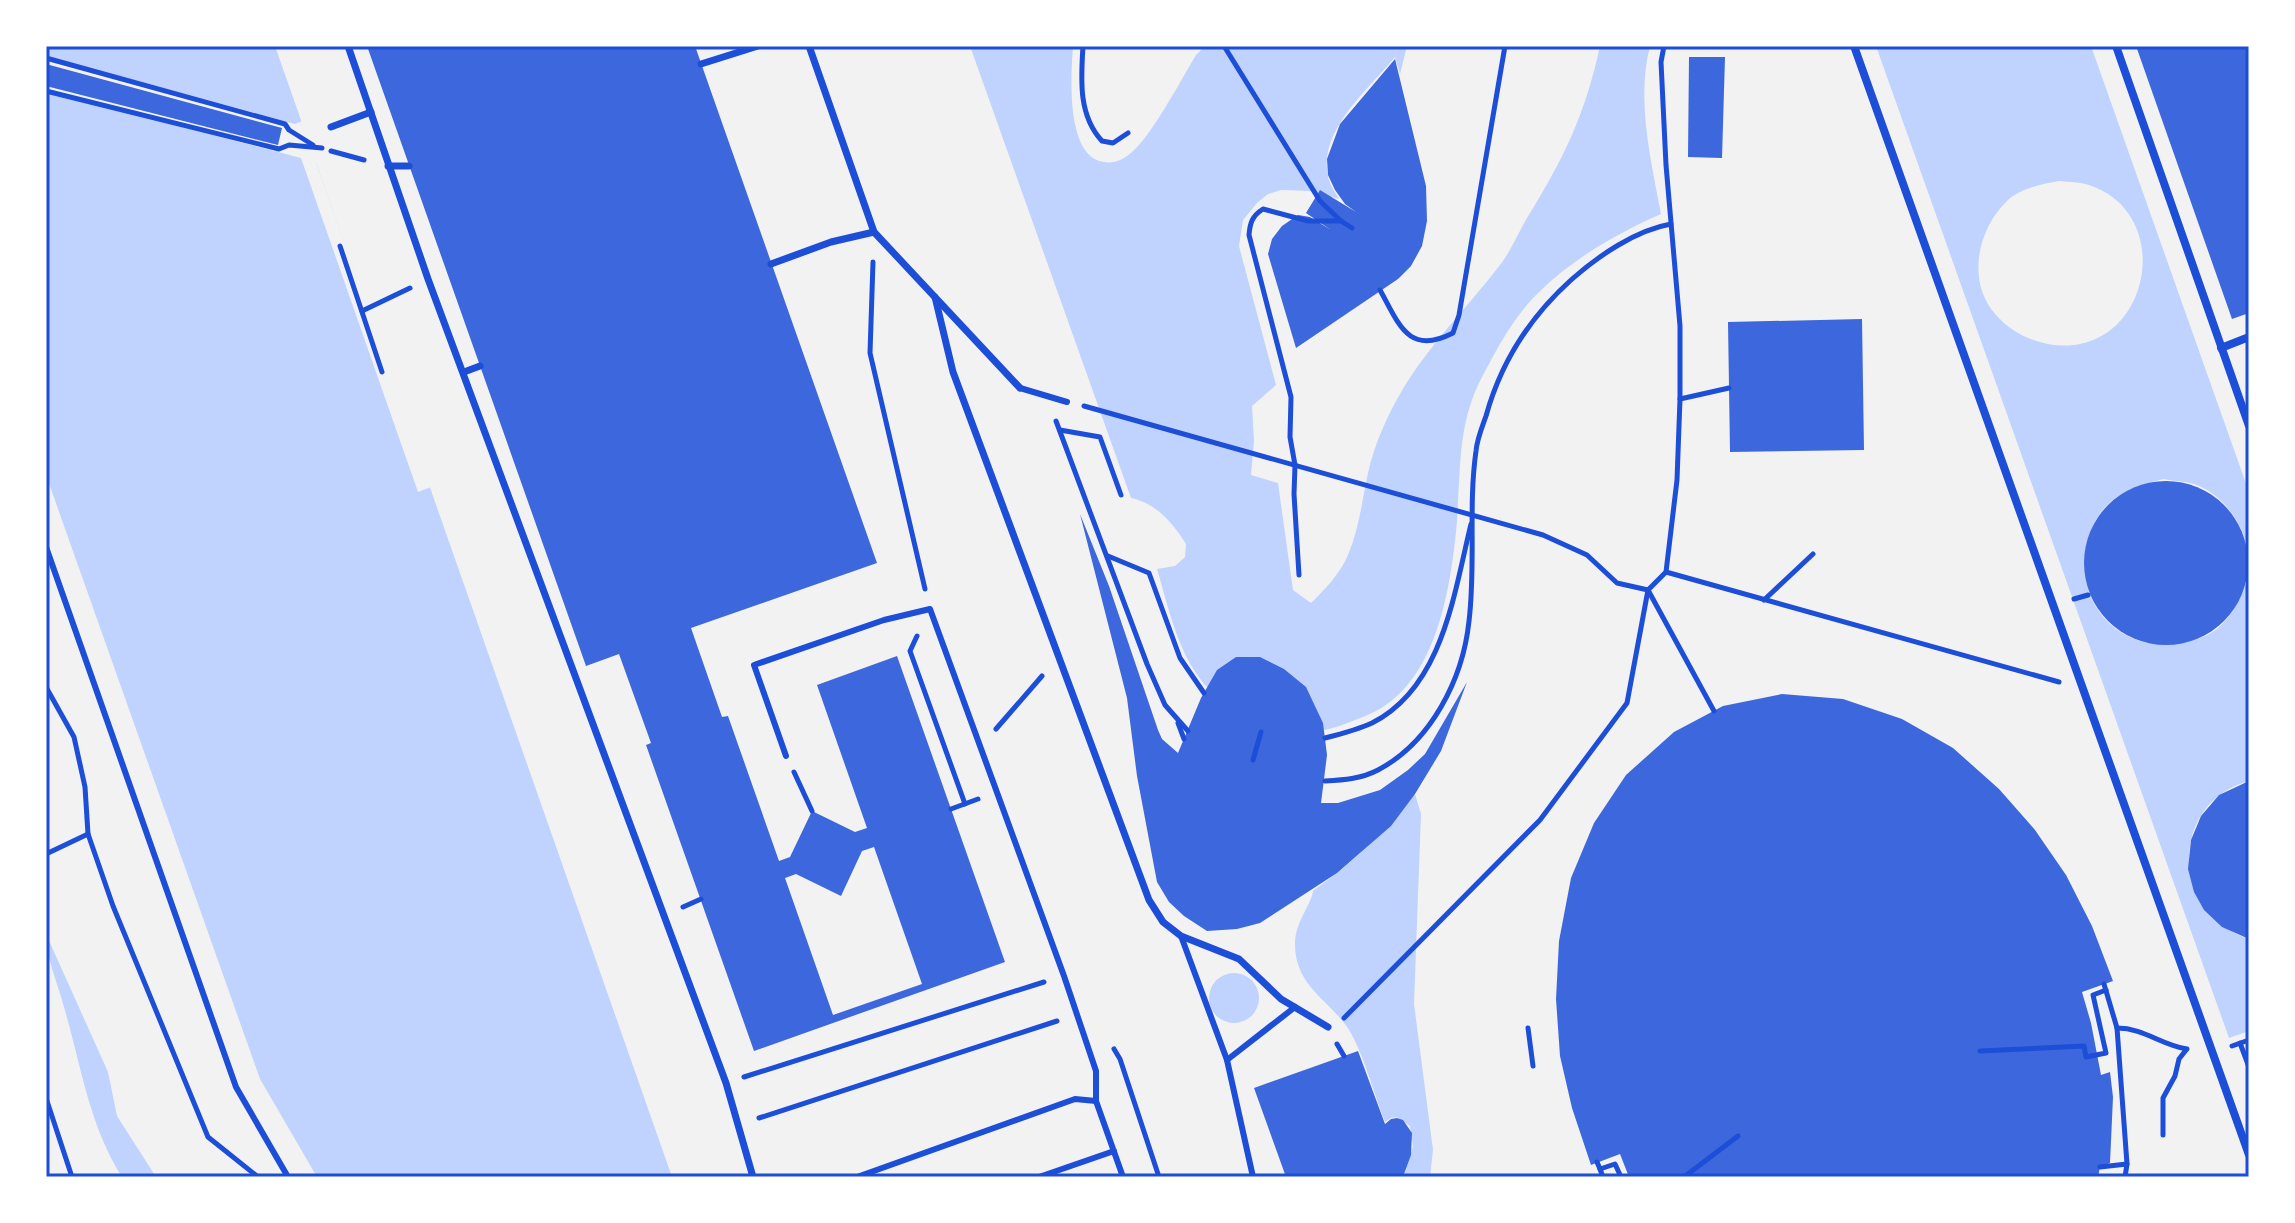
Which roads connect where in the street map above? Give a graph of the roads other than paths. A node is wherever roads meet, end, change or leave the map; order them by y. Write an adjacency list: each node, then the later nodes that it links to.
1 (348, 46): 7 (street)
2 (758, 46): 6 (street)
3 (809, 46): 11 (street)
4 (1854, 46): 29 (street)
5 (2116, 46): 15 (street)
6 (701, 64)
7 (371, 112): 8 (street); 9 (street)
8 (331, 127)
9 (388, 166): 10 (street); 17 (street)
10 (409, 166)
11 (874, 232): 12 (street); 13 (street)
12 (771, 264)
13 (935, 297): 18 (street); 23 (street)
14 (2249, 337): 15 (street)
15 (2221, 348): 20 (street)
16 (480, 366): 17 (street)
17 (464, 372): 31 (street)
18 (1020, 388): 19 (lane)
19 (1067, 402)
20 (2249, 426)
21 (46, 547): 30 (lane)
22 (786, 756): 27 (lane)
23 (1181, 936): 24 (street); 26 (lane)
24 (1295, 1007): 25 (street); 26 (lane)
25 (1328, 1027)
26 (1227, 1060): 35 (lane)
27 (1096, 1101): 28 (lane); 32 (lane)
28 (1114, 1151): 33 (lane); 34 (lane)
29 (2249, 1155)
30 (288, 1177)
31 (753, 1177)
32 (857, 1177)
33 (1039, 1177)
34 (1123, 1177)
35 (1253, 1177)

